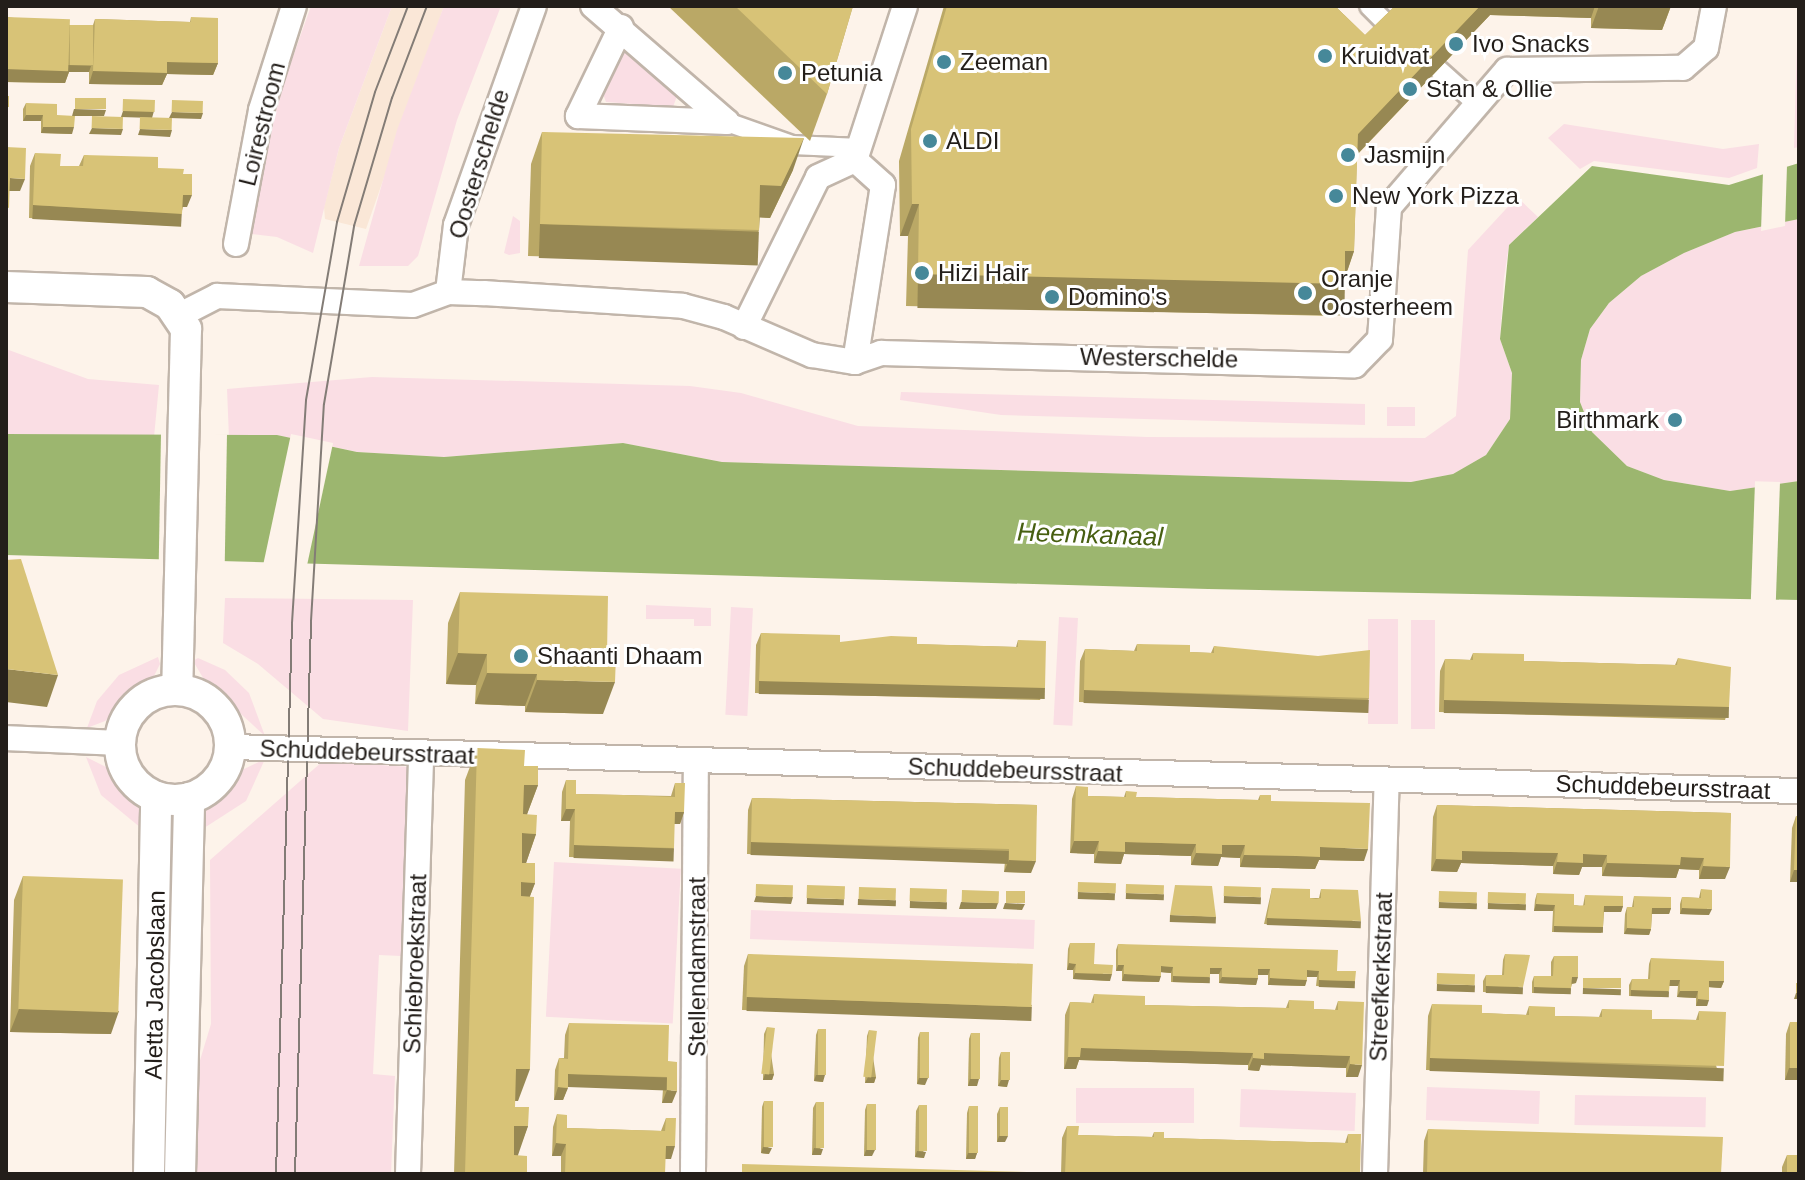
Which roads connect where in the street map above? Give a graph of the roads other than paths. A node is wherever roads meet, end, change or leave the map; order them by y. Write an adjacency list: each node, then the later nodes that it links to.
1 (294, 6): 13 (street, Loirestroom)
2 (534, 6): 15 (street, Oosterschelde)
3 (593, 6): 7 (street)
4 (905, 6): 12 (street)
5 (1369, 6): 8 (street)
6 (1714, 6): 10 (street, Westerschelde)
7 (621, 27): 11 (street); 11 (street)
8 (1394, 31)
9 (1439, 70): 10 (street)
10 (1477, 104): 18 (street, Westerschelde)
11 (727, 122): 12 (street)
12 (858, 154): 17 (street); 18 (street)
13 (236, 244)
14 (6, 287): 16 (street)
15 (448, 292): 16 (street); 17 (street, Westerschelde)
16 (180, 315): 19 (street)
17 (744, 327): 18 (street, Westerschelde)
18 (855, 362)
19 (177, 690): 21 (street); 22 (street)
20 (6, 738): 21 (street)
21 (120, 743): 27 (street)
22 (231, 747): 23 (street, Schuddebeursstraat); 28 (street)
23 (421, 753): 24 (street, Schuddebeursstraat); 31 (street, Schiebroekstraat)
24 (696, 761): 25 (street, Schuddebeursstraat); 32 (street, Stellendamstraat)
25 (1387, 780): 26 (street, Schuddebeursstraat); 33 (street, Streefkerkstraat)
26 (1799, 791)
27 (156, 797): 28 (street); 29 (street, Aletta Jacobslaan)
28 (189, 798): 30 (street, Aletta Jacobslaan)
29 (149, 1174)
30 (180, 1174)
31 (408, 1174)
32 (693, 1174)
33 (1375, 1174)

